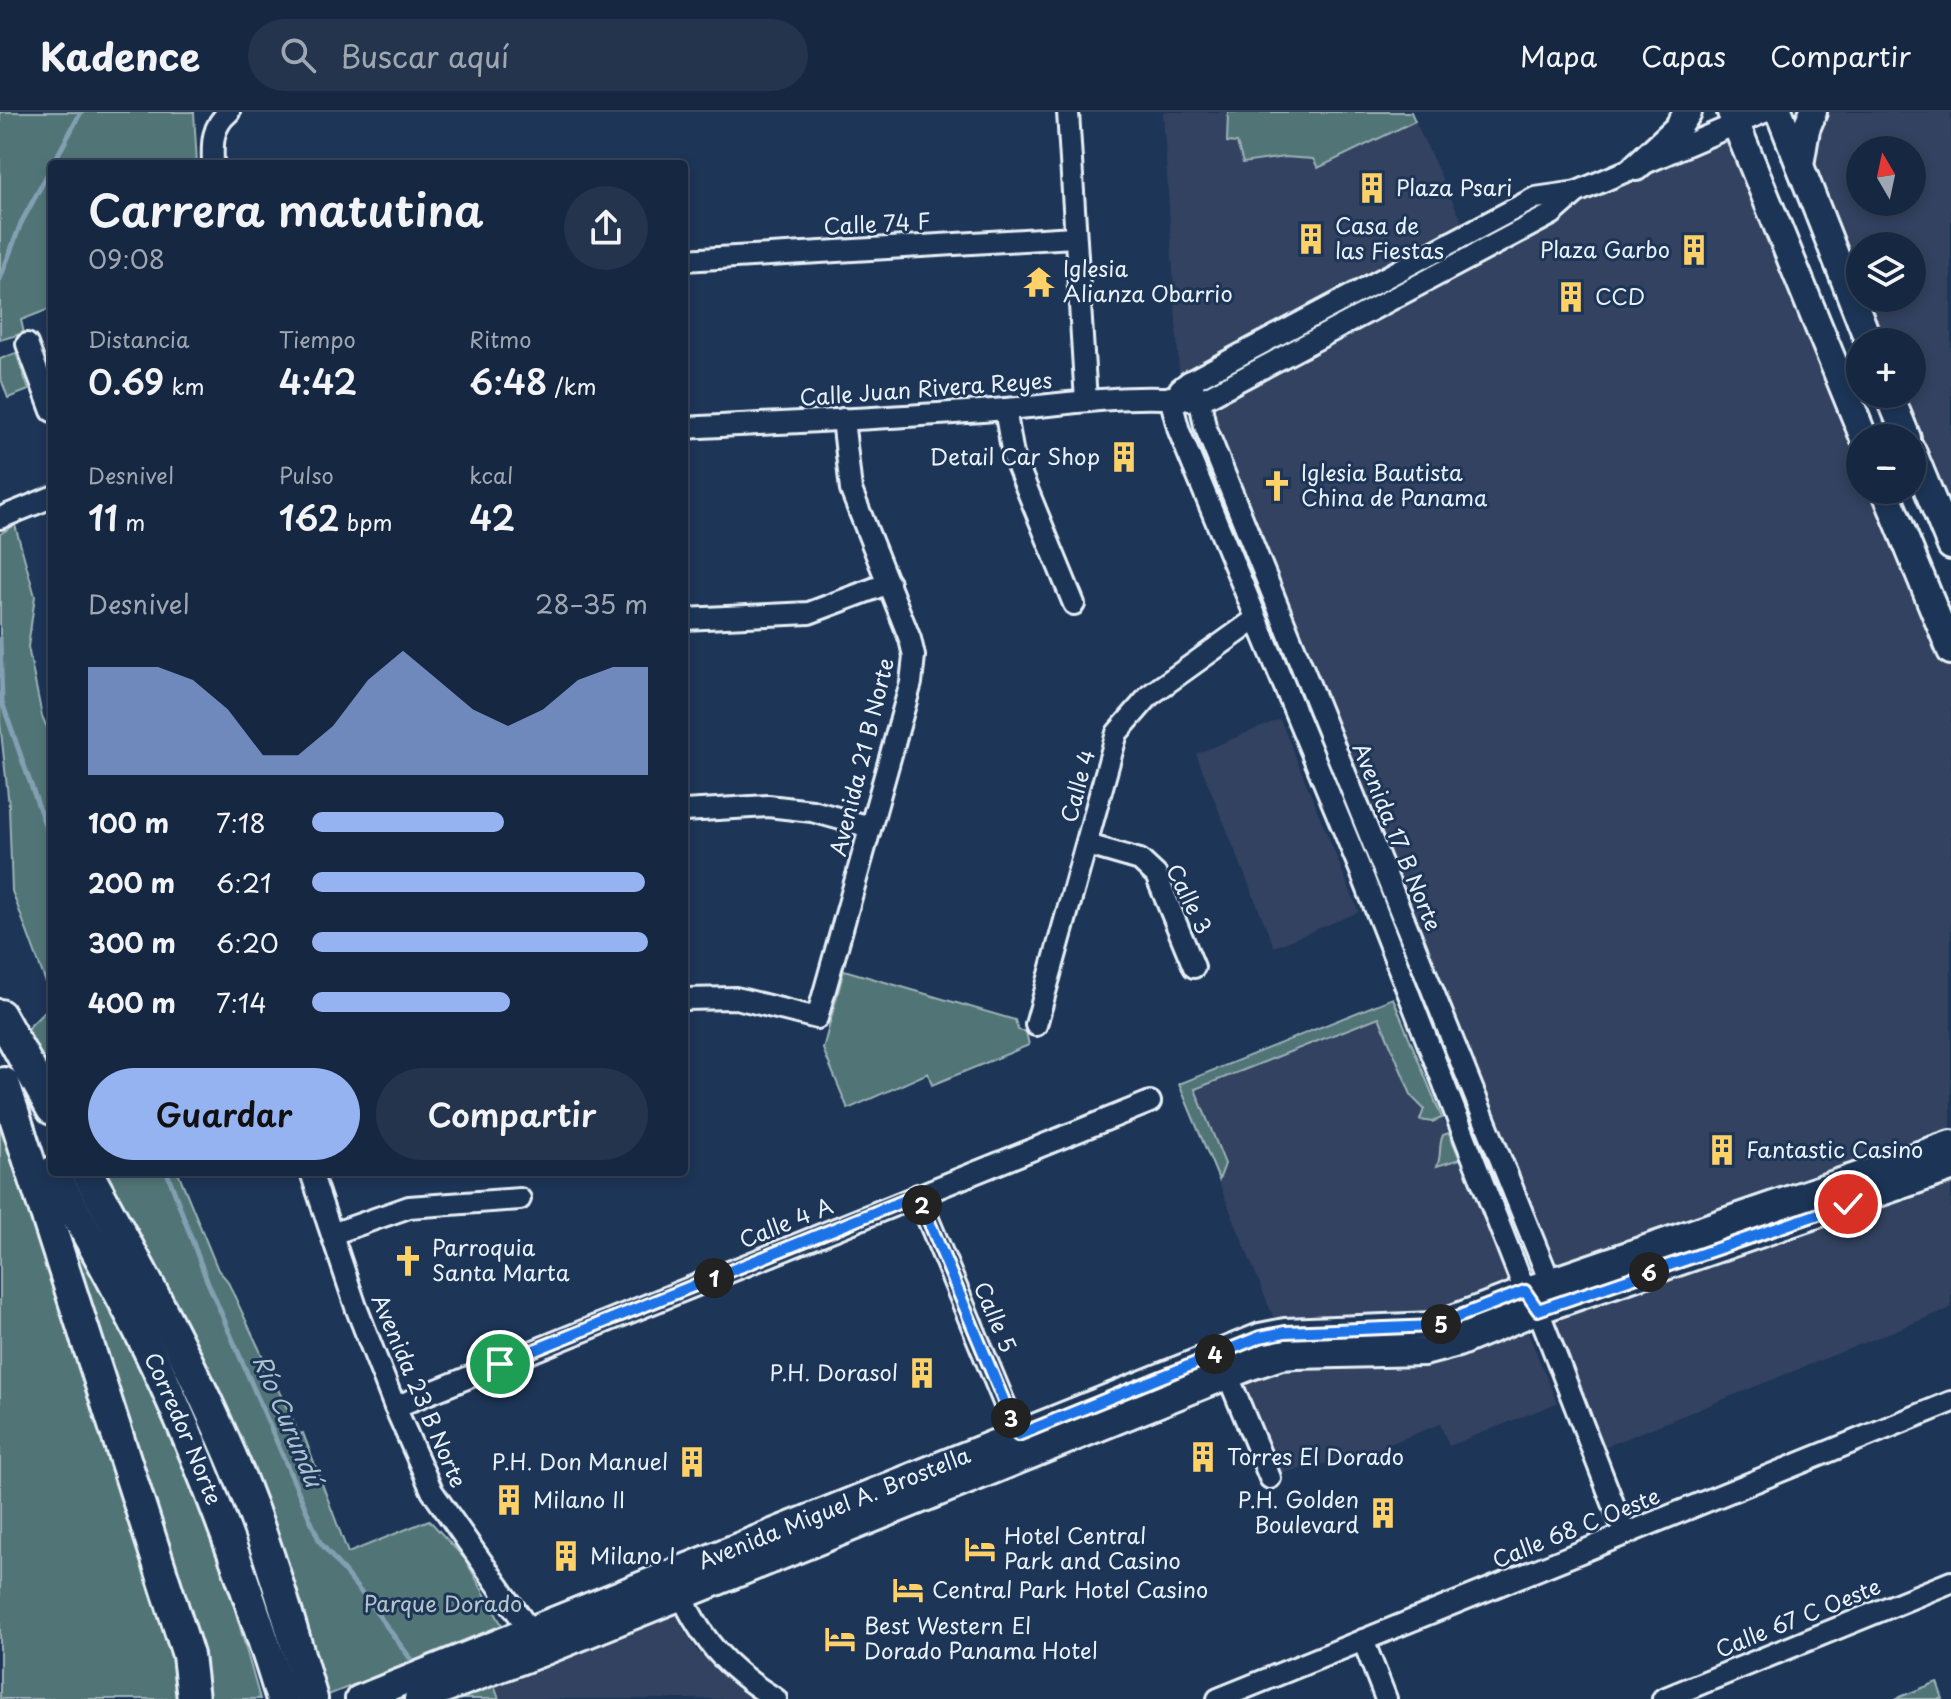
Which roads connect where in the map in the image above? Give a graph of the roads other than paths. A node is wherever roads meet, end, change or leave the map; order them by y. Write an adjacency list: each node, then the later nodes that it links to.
1 (229, 112): 8 (street)
2 (1068, 112): 12 (street)
3 (1688, 112): 9 (main road)
4 (1764, 112): 7 (street)
5 (1779, 112): 10 (main road)
6 (1813, 112): 10 (main road)
7 (1733, 118): 9 (street); 23 (main road)
8 (213, 160)
9 (1636, 167): 11 (street)
10 (1800, 168): 14 (main road)
11 (1577, 192): 16 (street); 20 (street)
12 (1074, 237): 13 (street, Calle 74 F); 19 (street)
13 (688, 260)
14 (1863, 328)
15 (27, 344): 18 (street)
16 (1189, 382): 17 (street); 20 (street, Avenida 17 B Norte)
17 (1170, 397): 19 (street, Calle Juan Rivera Reyes); 20 (street, Calle Juan Rivera Reyes); 33 (street)
18 (48, 400)
19 (1086, 401): 21 (street, Calle Juan Rivera Reyes)
20 (1200, 401): 55 (street, Avenida 17 B Norte)
21 (1005, 409): 22 (street, Calle Juan Rivera Reyes); 31 (street)
22 (843, 419): 24 (street, Calle Juan Rivera Reyes); 30 (street, Avenida 21 B Norte)
23 (1858, 424)
24 (688, 428)
25 (1926, 485): 29 (main road)
26 (48, 499): 28 (street)
27 (1891, 504): 34 (main road)
28 (0, 518)
29 (1951, 546)
30 (889, 583): 32 (street); 36 (street, Avenida 21 B Norte)
31 (1074, 604)
32 (688, 619)
33 (1256, 619): 37 (street, Calle 4); 56 (street)
34 (1951, 651)
35 (688, 811): 36 (street)
36 (870, 827): 39 (street, Avenida 21 B Norte)
37 (1088, 845): 38 (street, Calle 3); 41 (street, Calle 4)
38 (1194, 967)
39 (688, 999)
40 (0, 1015): 43 (highway)
41 (1036, 1025)
42 (2, 1079): 46 (highway, Corredor Norte); 72 (highway)
43 (48, 1102)
44 (1150, 1102): 51 (street, Calle 4 A)
45 (1951, 1144): 53 (main road, Avenida Miguel A. Brostella)
46 (48, 1162)
47 (1951, 1168): 53 (main road, Avenida Miguel A. Brostella)
48 (56, 1176): 69 (highway, Corredor Norte)
49 (89, 1176): 69 (highway, Corredor Norte)
50 (312, 1176): 54 (street, Avenida 23 B Norte)
51 (918, 1195): 59 (street, Calle 4 A); 60 (street, Calle 5)
52 (520, 1199): 54 (street)
53 (1757, 1223): 55 (main road, Avenida Miguel A. Brostella); 56 (main road, Avenida Miguel A. Brostella)
54 (332, 1234): 59 (street, Avenida 23 B Norte)
55 (1550, 1282): 56 (main road, Avenida Miguel A. Brostella)
56 (1532, 1300): 57 (main road, Avenida Miguel A. Brostella); 60 (main road, Avenida Miguel A. Brostella); 62 (street)
57 (1228, 1376): 60 (main road, Avenida Miguel A. Brostella); 61 (street)
58 (1951, 1402): 62 (street, Calle 68 C Oeste)
59 (395, 1407): 66 (street, Avenida 23 B Norte)
60 (1022, 1446): 63 (main road, Avenida Miguel A. Brostella); 65 (main road, Avenida Miguel A. Brostella)
61 (1270, 1478)
62 (1625, 1534): 67 (street, Calle 68 C Oeste)
63 (671, 1572): 65 (street); 66 (main road, Avenida Miguel A. Brostella)
64 (1951, 1582): 76 (street, Calle 67 C Oeste)
65 (682, 1597): 68 (main road, Avenida Miguel A. Brostella); 73 (street)
66 (530, 1629): 68 (street, Avenida 23 B Norte); 70 (main road, Avenida Miguel A. Brostella)
67 (1363, 1640): 74 (street, Calle 68 C Oeste); 75 (street)
68 (543, 1652): 71 (main road, Avenida Miguel A. Brostella)
69 (296, 1696)
70 (364, 1697)
71 (420, 1698)
72 (193, 1699)
73 (776, 1699)
74 (1218, 1699)
75 (1386, 1699)
76 (1663, 1699)

